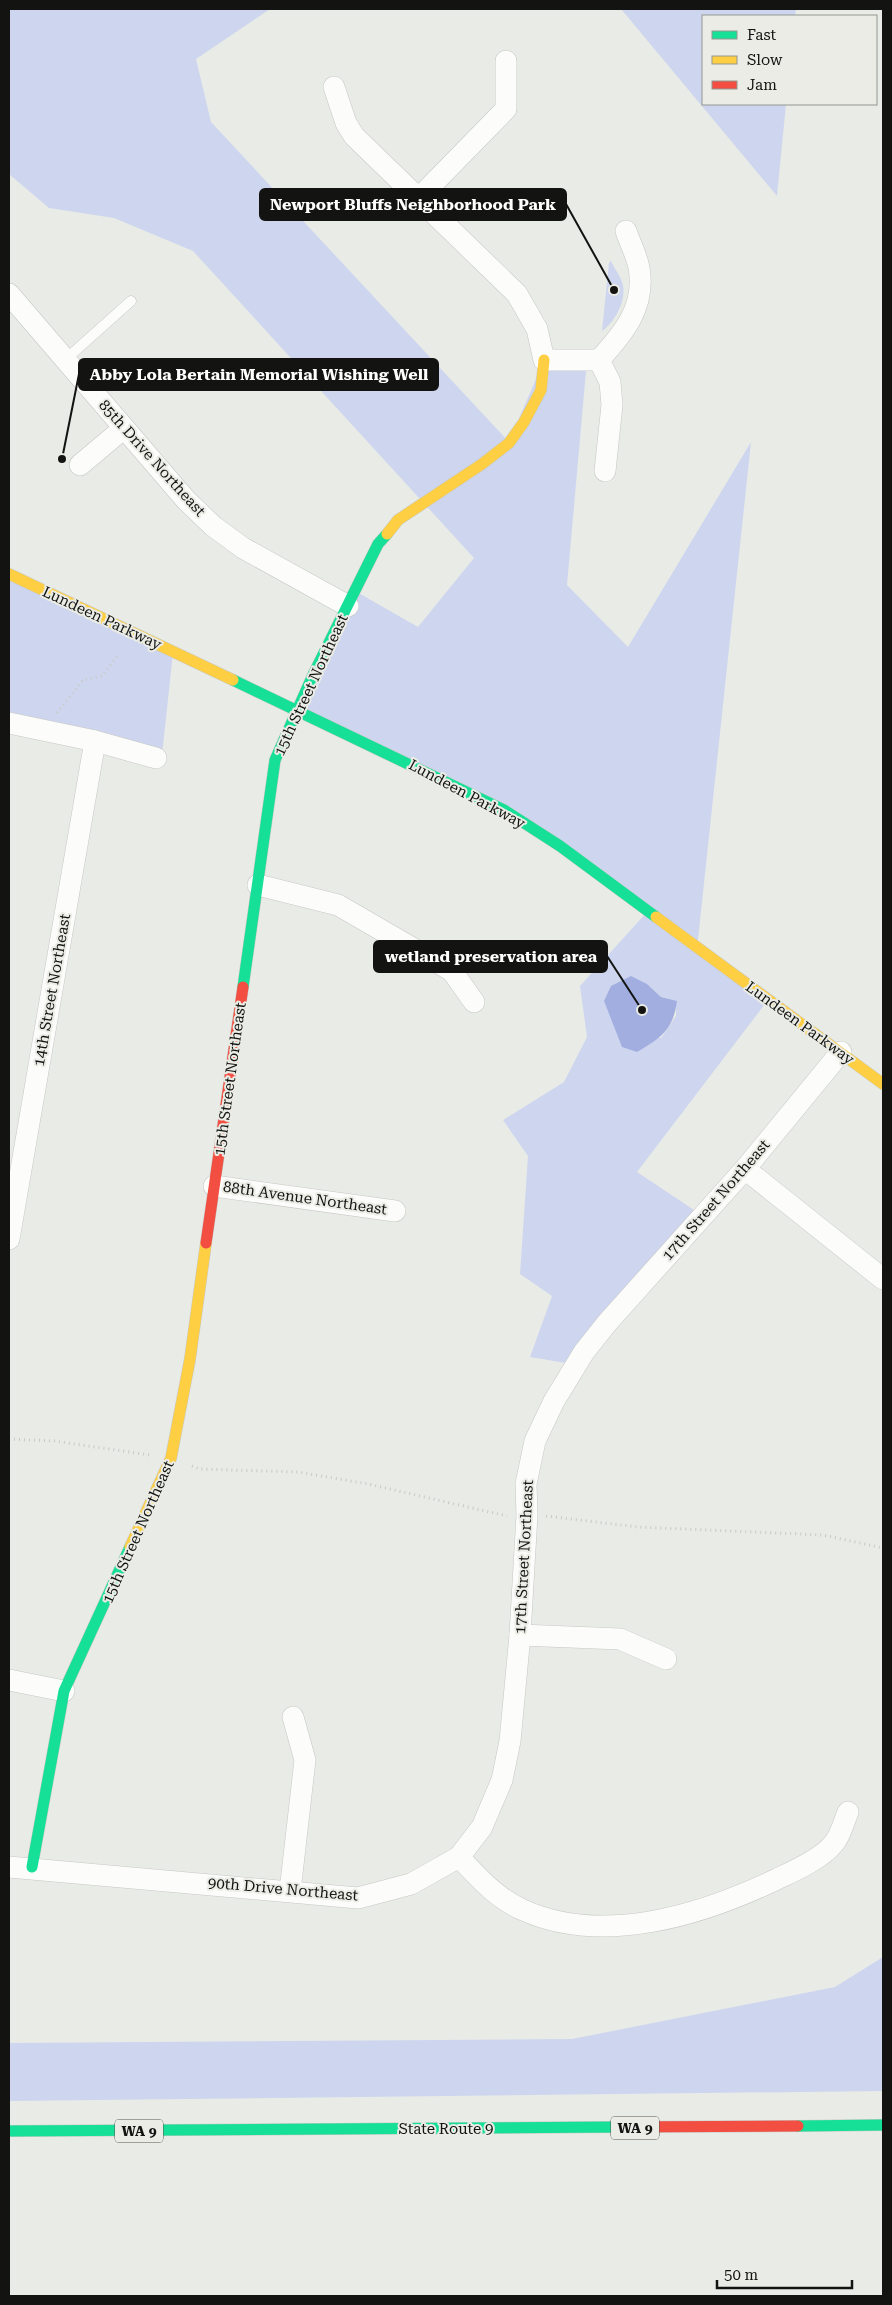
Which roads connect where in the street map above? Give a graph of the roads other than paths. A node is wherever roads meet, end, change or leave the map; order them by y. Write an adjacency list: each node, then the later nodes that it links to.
1 (506, 61): 3 (street)
2 (334, 87): 3 (street)
3 (419, 198): 8 (street)
4 (626, 231): 9 (street)
5 (9, 294): 7 (street, 85th Drive Northeast)
6 (132, 300): 7 (lane)
7 (66, 359): 10 (street, 85th Drive Northeast)
8 (544, 360): 9 (street); 14 (main road, 15th Street Northeast)
9 (599, 360): 12 (street)
10 (124, 428): 11 (street); 14 (street, 85th Drive Northeast)
11 (80, 465)
12 (605, 472)
13 (9, 574): 15 (main road, Lundeen Parkway)
14 (348, 606): 15 (main road, 15th Street Northeast)
15 (297, 710): 19 (main road, 15th Street Northeast); 21 (main road, Lundeen Parkway)
16 (9, 723): 17 (street)
17 (95, 741): 18 (street); 26 (street, 14th Street Northeast)
18 (156, 758)
19 (258, 885): 20 (street); 24 (main road, 15th Street Northeast)
20 (474, 1002)
21 (841, 1052): 22 (main road, Lundeen Parkway); 23 (street, 17th Street Northeast)
22 (883, 1084)
23 (745, 1169): 27 (street); 28 (street, 17th Street Northeast)
24 (214, 1186): 25 (street, 88th Avenue Northeast); 31 (main road, 15th Street Northeast)
25 (396, 1211)
26 (9, 1239)
27 (883, 1279)
28 (520, 1635): 29 (street); 34 (street, 17th Street Northeast)
29 (666, 1659)
30 (9, 1680): 31 (street)
31 (64, 1691): 36 (main road, 15th Street Northeast)
32 (293, 1717): 37 (street)
33 (848, 1812): 34 (street)
34 (459, 1857): 37 (street, 90th Drive Northeast)
35 (9, 1866): 36 (street, 90th Drive Northeast)
36 (32, 1867): 37 (street, 90th Drive Northeast)
37 (290, 1891)
38 (883, 2125): 39 (main road, State Route 9 / WA 9)
39 (9, 2131)

